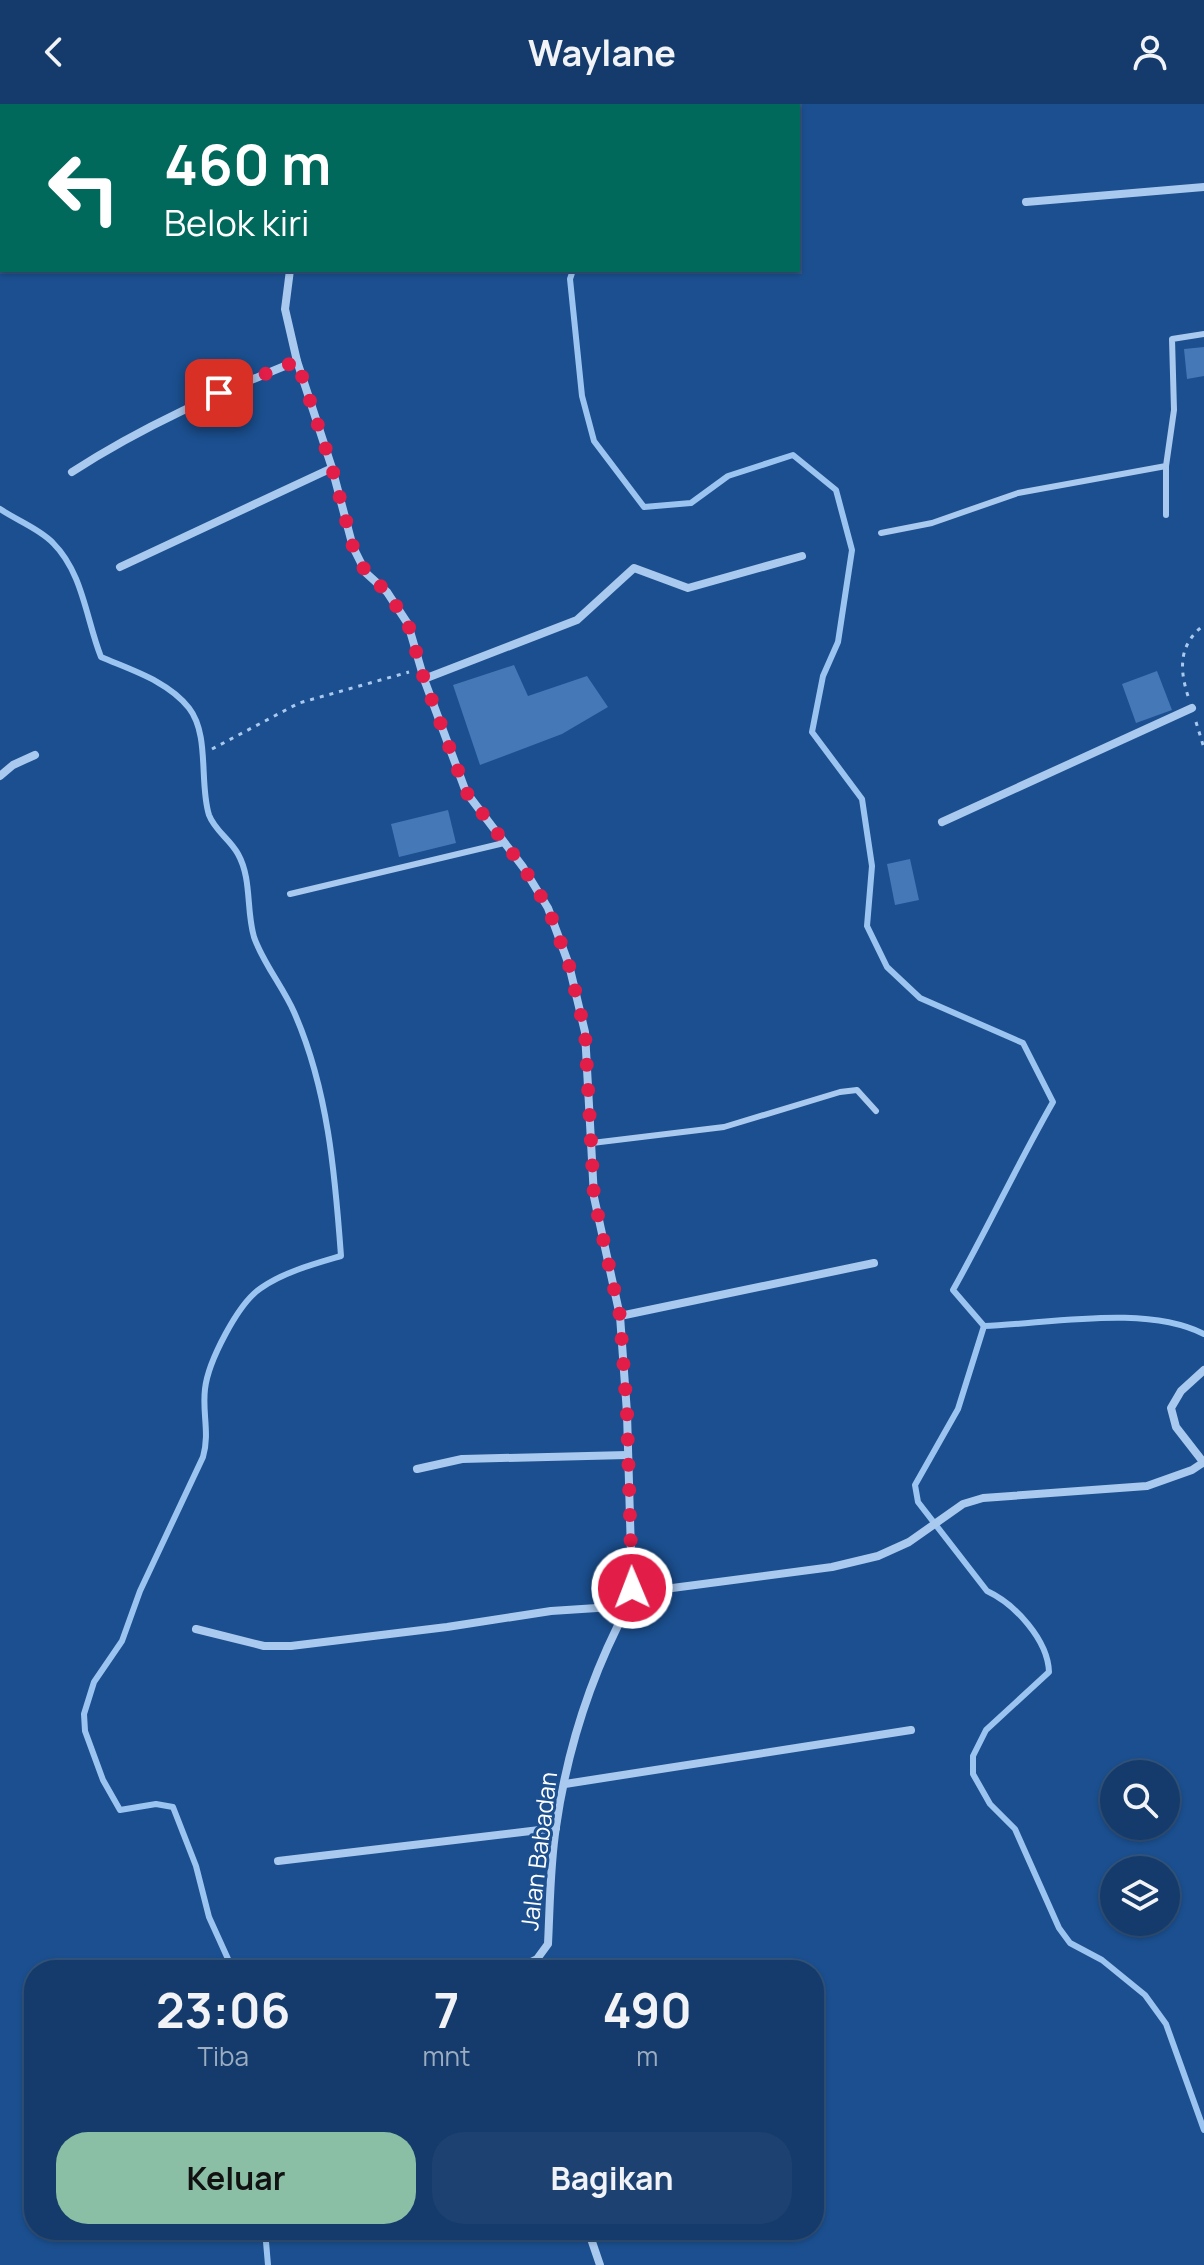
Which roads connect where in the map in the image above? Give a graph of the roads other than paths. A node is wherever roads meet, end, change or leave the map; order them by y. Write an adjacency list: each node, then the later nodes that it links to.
1 (1204, 187): 2 (street)
2 (1026, 202)
3 (290, 272): 5 (street, Jalan Babadan)
4 (1204, 334): 6 (lane)
5 (297, 361): 7 (street, Jalan Babadan); 8 (street)
6 (1166, 466): 9 (lane); 10 (lane)
7 (332, 468): 12 (street); 13 (street, Jalan Babadan)
8 (72, 472)
9 (1166, 515)
10 (881, 533)
11 (802, 556): 13 (street)
12 (120, 567)
13 (424, 679): 18 (street, Jalan Babadan)
14 (1192, 708): 17 (street)
15 (35, 755): 16 (street)
16 (0, 776)
17 (942, 822)
18 (504, 843): 19 (lane); 21 (street, Jalan Babadan)
19 (290, 894)
20 (876, 1111): 21 (lane)
21 (592, 1143): 23 (street, Jalan Babadan)
22 (874, 1263): 23 (street)
23 (620, 1316): 25 (street, Jalan Babadan)
24 (1204, 1370): 26 (street)
25 (627, 1455): 27 (street); 28 (street, Jalan Babadan)
26 (1204, 1463): 28 (street)
27 (417, 1469)
28 (632, 1588): 29 (street, Jalan Babadan)
29 (628, 1606): 30 (street); 32 (street, Jalan Babadan)
30 (196, 1629)
31 (911, 1730): 32 (street)
32 (565, 1784): 33 (street, Jalan Babadan)
33 (556, 1828): 34 (street); 35 (street, Jalan Babadan)
34 (278, 1861)
35 (535, 1960)
36 (591, 2240): 37 (street)
37 (600, 2265)

